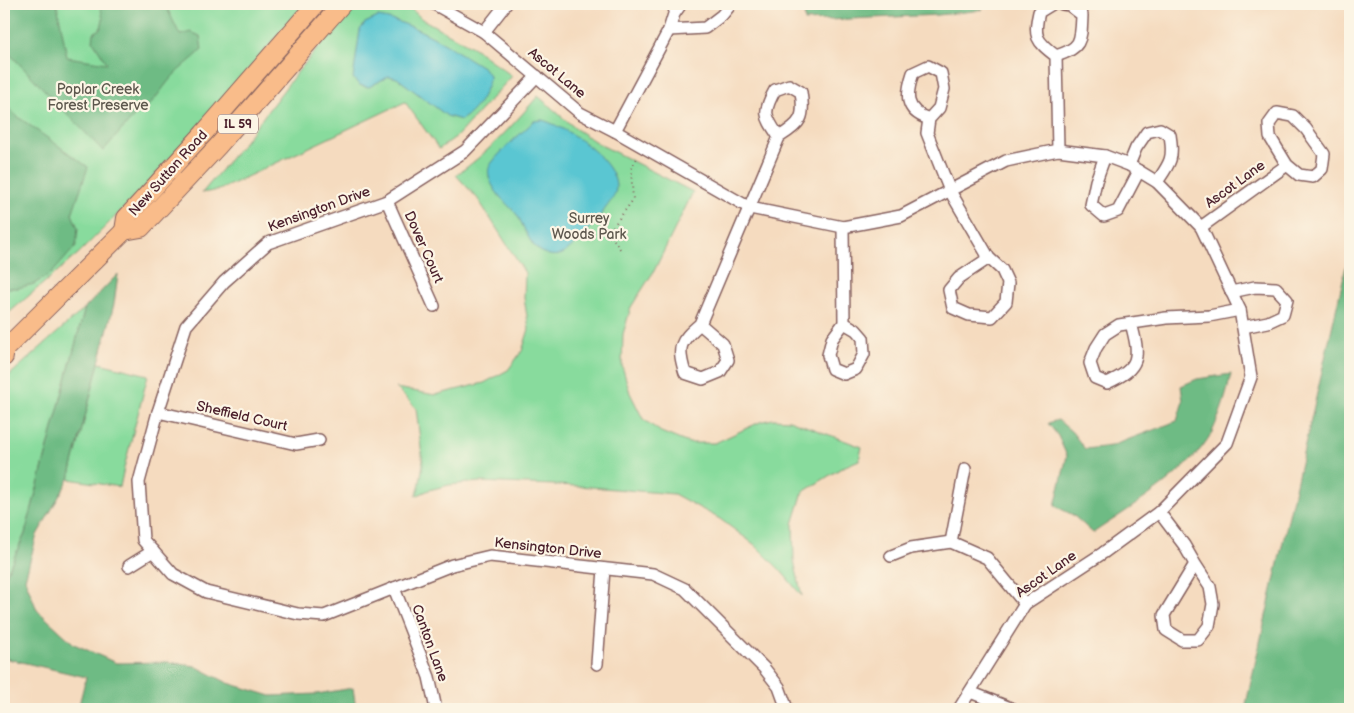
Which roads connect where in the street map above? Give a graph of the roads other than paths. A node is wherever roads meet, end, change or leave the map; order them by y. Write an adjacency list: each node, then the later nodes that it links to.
1 (316, 4): 26 (main road, New Sutton Road / IL 59)
2 (342, 4): 26 (main road, New Sutton Road / IL 59)
3 (434, 4): 10 (street, Ascot Lane)
4 (506, 4): 10 (street)
5 (681, 4): 9 (street)
6 (731, 4): 9 (street)
7 (1052, 4): 11 (street)
8 (1062, 4): 11 (street)
9 (669, 30): 14 (street)
10 (484, 32): 12 (street, Ascot Lane)
11 (1056, 56): 16 (street)
12 (537, 76): 14 (street, Ascot Lane); 22 (street, Kensington Drive)
13 (929, 119): 21 (street)
14 (615, 131): 23 (street, Ascot Lane)
15 (779, 137): 23 (street)
16 (1058, 150): 17 (street, Ascot Lane); 21 (street, Ascot Lane)
17 (1105, 156): 19 (street, Ascot Lane); 19 (street)
18 (1287, 165): 18 (street, Ascot Lane); 25 (street, Ascot Lane)
19 (1134, 168): 20 (street, Ascot Lane); 20 (street)
20 (1157, 182): 25 (street, Ascot Lane)
21 (950, 191): 24 (street, Ascot Lane); 27 (street)
22 (387, 201): 29 (street, Dover Court); 37 (street, Kensington Drive)
23 (750, 208): 24 (street, Ascot Lane); 33 (street)
24 (843, 227): 31 (street)
25 (1201, 227): 28 (street, Ascot Lane)
26 (124, 232): 35 (main road, New Sutton Road / IL 59)
27 (989, 258): 27 (street)
28 (1231, 292): 30 (street, Ascot Lane); 34 (street)
29 (434, 306)
30 (1240, 310): 32 (street); 34 (street, Ascot Lane)
31 (844, 323)
32 (1131, 323): 32 (street)
33 (700, 324): 33 (street)
34 (1242, 327): 40 (street, Ascot Lane)
35 (4, 350): 36 (main road, New Sutton Road / IL 59)
36 (4, 357)
37 (158, 412): 38 (street, Sheffield Court); 42 (street, Kensington Drive)
38 (319, 440)
39 (965, 468): 41 (street)
40 (1159, 512): 44 (street); 48 (street, Ascot Lane)
41 (951, 542): 43 (street); 48 (street)
42 (153, 551): 45 (street); 47 (street, Kensington Drive)
43 (891, 556)
44 (1196, 564): 44 (street)
45 (129, 566)
46 (604, 569): 47 (street, Kensington Drive); 49 (street); 52 (street, Kensington Drive)
47 (394, 588): 51 (street, Canton Lane)
48 (1025, 604): 50 (street, Ascot Lane)
49 (597, 664)
50 (970, 692): 53 (street, Ascot Lane); 54 (street)
51 (436, 709)
52 (787, 709)
53 (959, 709)
54 (1014, 709)

